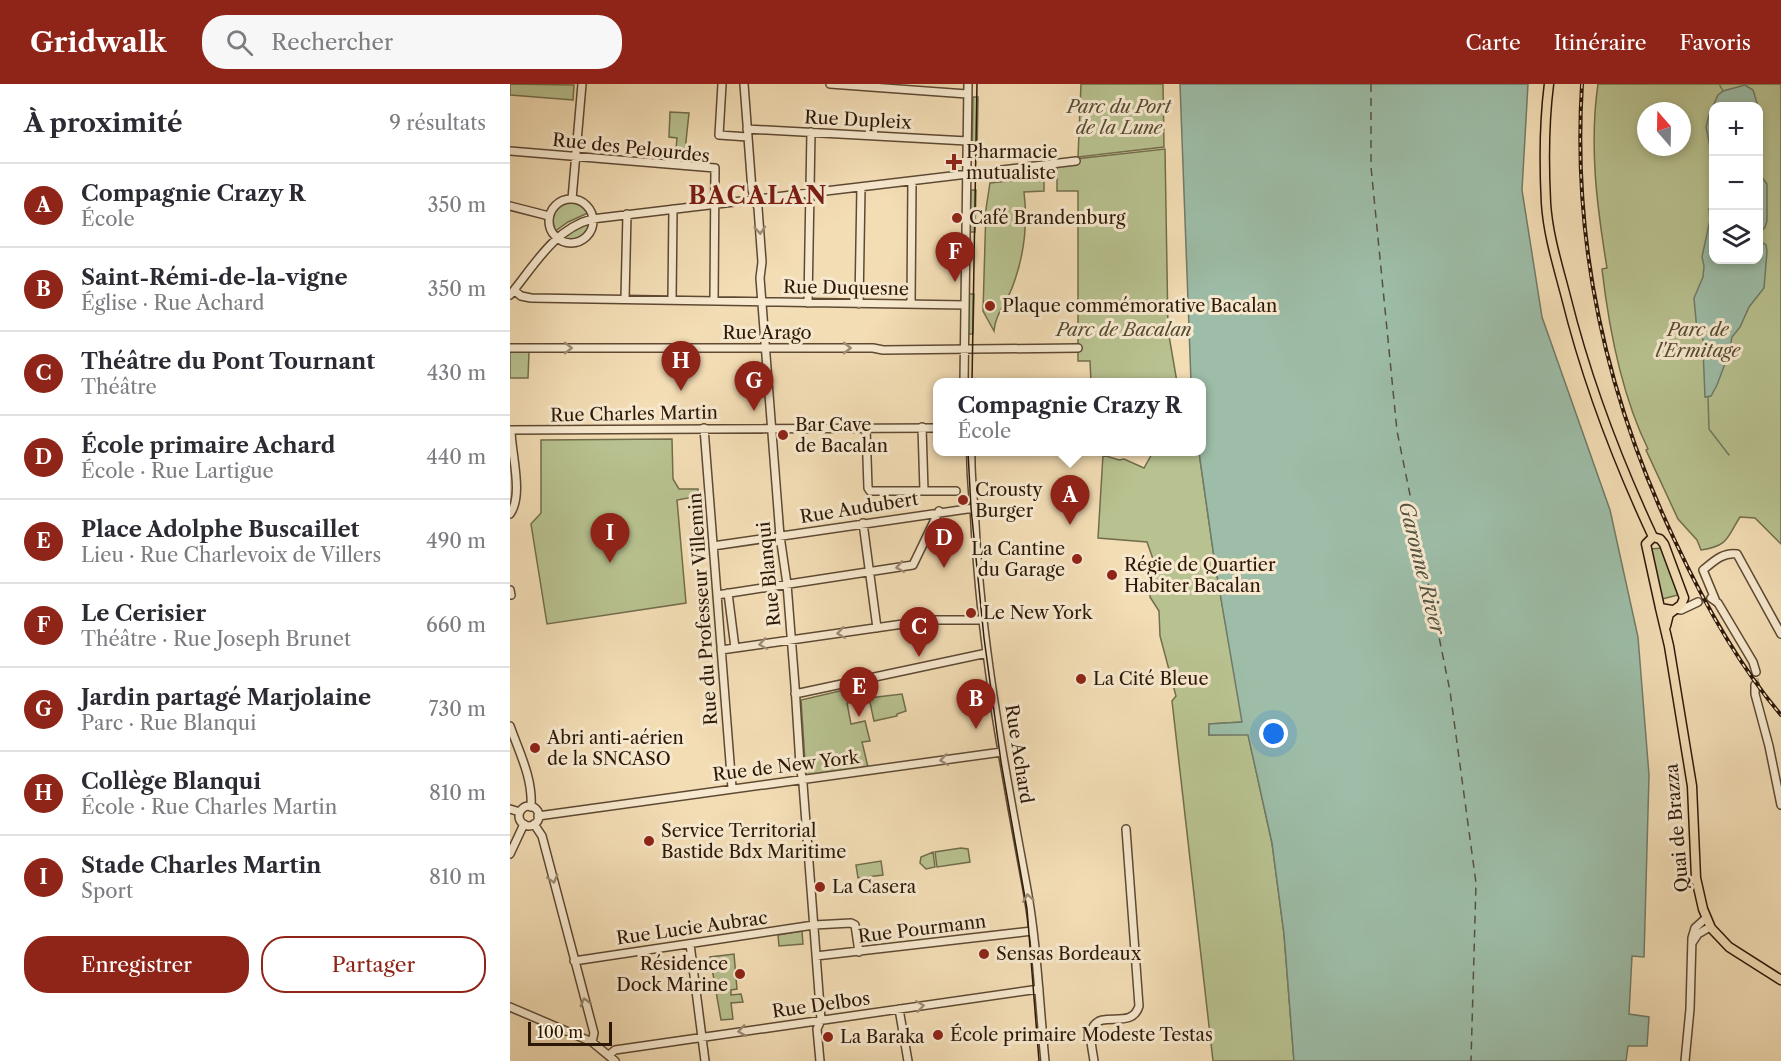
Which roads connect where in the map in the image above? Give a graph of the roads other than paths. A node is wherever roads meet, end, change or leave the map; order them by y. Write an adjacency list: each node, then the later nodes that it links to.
1 (582, 84): 12 (street)
2 (722, 84): 9 (street, Rue Dupleix)
3 (744, 84): 9 (street, Rue Blanqui)
4 (830, 84): 7 (street)
5 (968, 84): 7 (street)
6 (1549, 84): 55 (main road)
7 (967, 94): 10 (street)
8 (811, 132): 9 (street, Rue Dupleix); 10 (street, Rue Dupleix); 17 (street)
9 (747, 133): 18 (street, Rue Blanqui)
10 (967, 141): 14 (street)
11 (510, 151): 12 (street, Rue des Pelourdes)
12 (575, 156): 19 (street); 20 (street, Rue des Pelourdes)
13 (1076, 161): 14 (street)
14 (967, 174): 15 (street); 35 (street)
15 (912, 181): 16 (street); 34 (street)
16 (861, 187): 17 (street); 33 (street)
17 (810, 193): 18 (street); 32 (street)
18 (755, 199): 20 (street); 31 (street, Rue Blanqui, one-way to 31)
19 (572, 200): 24 (street); 25 (street)
20 (716, 204): 22 (street); 30 (street)
21 (510, 207): 24 (street)
22 (672, 209): 23 (street); 29 (street)
23 (627, 214): 25 (street); 28 (street)
24 (549, 216): 26 (street)
25 (592, 219): 26 (street); 26 (street)
26 (557, 238): 27 (street)
27 (512, 293): 28 (street, Rue Duquesne)
28 (625, 299): 29 (street, Rue Duquesne)
29 (672, 300): 30 (street, Rue Duquesne)
30 (714, 301): 31 (street, Rue Duquesne)
31 (762, 302): 32 (street, Rue Duquesne); 37 (street, Rue Blanqui)
32 (808, 303): 33 (street, Rue Duquesne)
33 (859, 303): 34 (street, Rue Duquesne)
34 (911, 304): 35 (street, Rue Duquesne)
35 (965, 305): 39 (street)
36 (510, 348): 37 (street, Rue Arago, one-way to 37)
37 (765, 348): 39 (street, Rue Arago, one-way to 39); 43 (street, Rue Blanqui)
38 (1078, 348): 39 (street, Rue Arago)
39 (964, 349): 40 (street)
40 (964, 378)
41 (922, 427): 44 (street, Rue Charles Martin); 45 (street, Rue Charles Martin); 48 (street)
42 (704, 428): 43 (street, Rue Charles Martin); 46 (street, Rue Charles Martin); 56 (street, Rue du Professeur Villemin)
43 (771, 428): 44 (street, Rue Charles Martin); 54 (street, Rue Blanqui)
44 (866, 428): 48 (street)
45 (933, 428)
46 (511, 430): 52 (street)
47 (971, 456): 50 (street, Rue Achard)
48 (924, 491): 49 (street)
49 (956, 491)
50 (974, 508): 51 (street, Rue Audubert); 64 (street, Rue Achard)
51 (939, 512): 53 (street, Rue Audubert); 57 (street, one-way to 57)
52 (510, 514)
53 (863, 523): 54 (street, Rue Audubert); 57 (street)
54 (780, 536): 56 (street, Rue Audubert); 58 (street, Rue Blanqui)
55 (1653, 537): 61 (main road); 62 (main road, Quai de Brazza)
56 (713, 546): 60 (street, Rue du Professeur Villemin)
57 (869, 572): 58 (street); 65 (street)
58 (787, 584): 59 (street); 68 (street, Rue Blanqui)
59 (728, 593): 60 (street); 69 (street)
60 (717, 595): 70 (street, Rue du Professeur Villemin)
61 (1684, 598): 63 (main road); 63 (street)
62 (1660, 608): 63 (main road); 66 (main road, Quai de Brazza)
63 (1673, 609): 66 (main road, Quai de Brazza)
64 (982, 620): 65 (street); 71 (street, Rue Achard)
65 (877, 628): 68 (street, one-way to 68)
66 (1666, 633): 89 (main road, Quai de Brazza)
67 (1781, 634): 72 (street)
68 (792, 640): 69 (street, one-way to 69); 74 (street, Rue Blanqui)
69 (735, 648): 70 (street)
70 (721, 650): 79 (street, Rue du Professeur Villemin)
71 (987, 653): 74 (street); 76 (street, Rue Achard)
72 (1756, 672)
73 (1755, 685): 78 (street)
74 (795, 694): 77 (street, Rue Blanqui)
75 (510, 726): 81 (street)
76 (1002, 752): 77 (street, Rue de New York, one-way to 77); 92 (street, Rue Achard, one-way to 76)
77 (802, 780): 79 (street, Rue de New York); 90 (street, Rue Blanqui)
78 (1779, 785): 80 (street)
79 (732, 788): 84 (street, Rue de New York)
80 (1781, 805)
81 (531, 807): 83 (street); 84 (street)
82 (510, 809): 83 (street)
83 (520, 812): 85 (street)
84 (538, 816): 86 (street)
85 (524, 824): 86 (street); 88 (street)
86 (534, 824): 97 (street, one-way to 97)
87 (1126, 829): 111 (street)
88 (510, 854)
89 (1706, 918): 91 (main road, Quai de Brazza); 93 (street)
90 (814, 925): 94 (street, Rue Lucie Aubrac); 95 (street, Rue Lucie Aubrac); 96 (street, Rue Blanqui)
91 (1710, 927): 93 (street); 98 (main road)
92 (1032, 930): 95 (street, Rue Pourmann); 99 (street, Rue Achard)
93 (1692, 943): 112 (street)
94 (690, 944): 97 (street, Rue Lucie Aubrac); 103 (street)
95 (859, 952): 96 (street, Rue Pourmann)
96 (816, 956): 102 (street, Rue Blanqui)
97 (574, 961): 104 (street, one-way to 97)
98 (1781, 982)
99 (1039, 989): 101 (street, Rue Delbos, one-way to 99); 106 (street, Rue Achard)
100 (510, 1007): 104 (street)
101 (899, 1009): 102 (street, Rue Delbos); 110 (street)
102 (821, 1020): 103 (street, Rue Delbos, one-way to 103); 109 (street, Rue Blanqui)
103 (703, 1037): 105 (street, Rue Delbos); 108 (street)
104 (591, 1042): 105 (street)
105 (609, 1055): 107 (street)
106 (1046, 1060)
107 (615, 1061)
108 (705, 1061)
109 (820, 1061)
110 (908, 1061)
111 (1094, 1061)
112 (1684, 1061)

